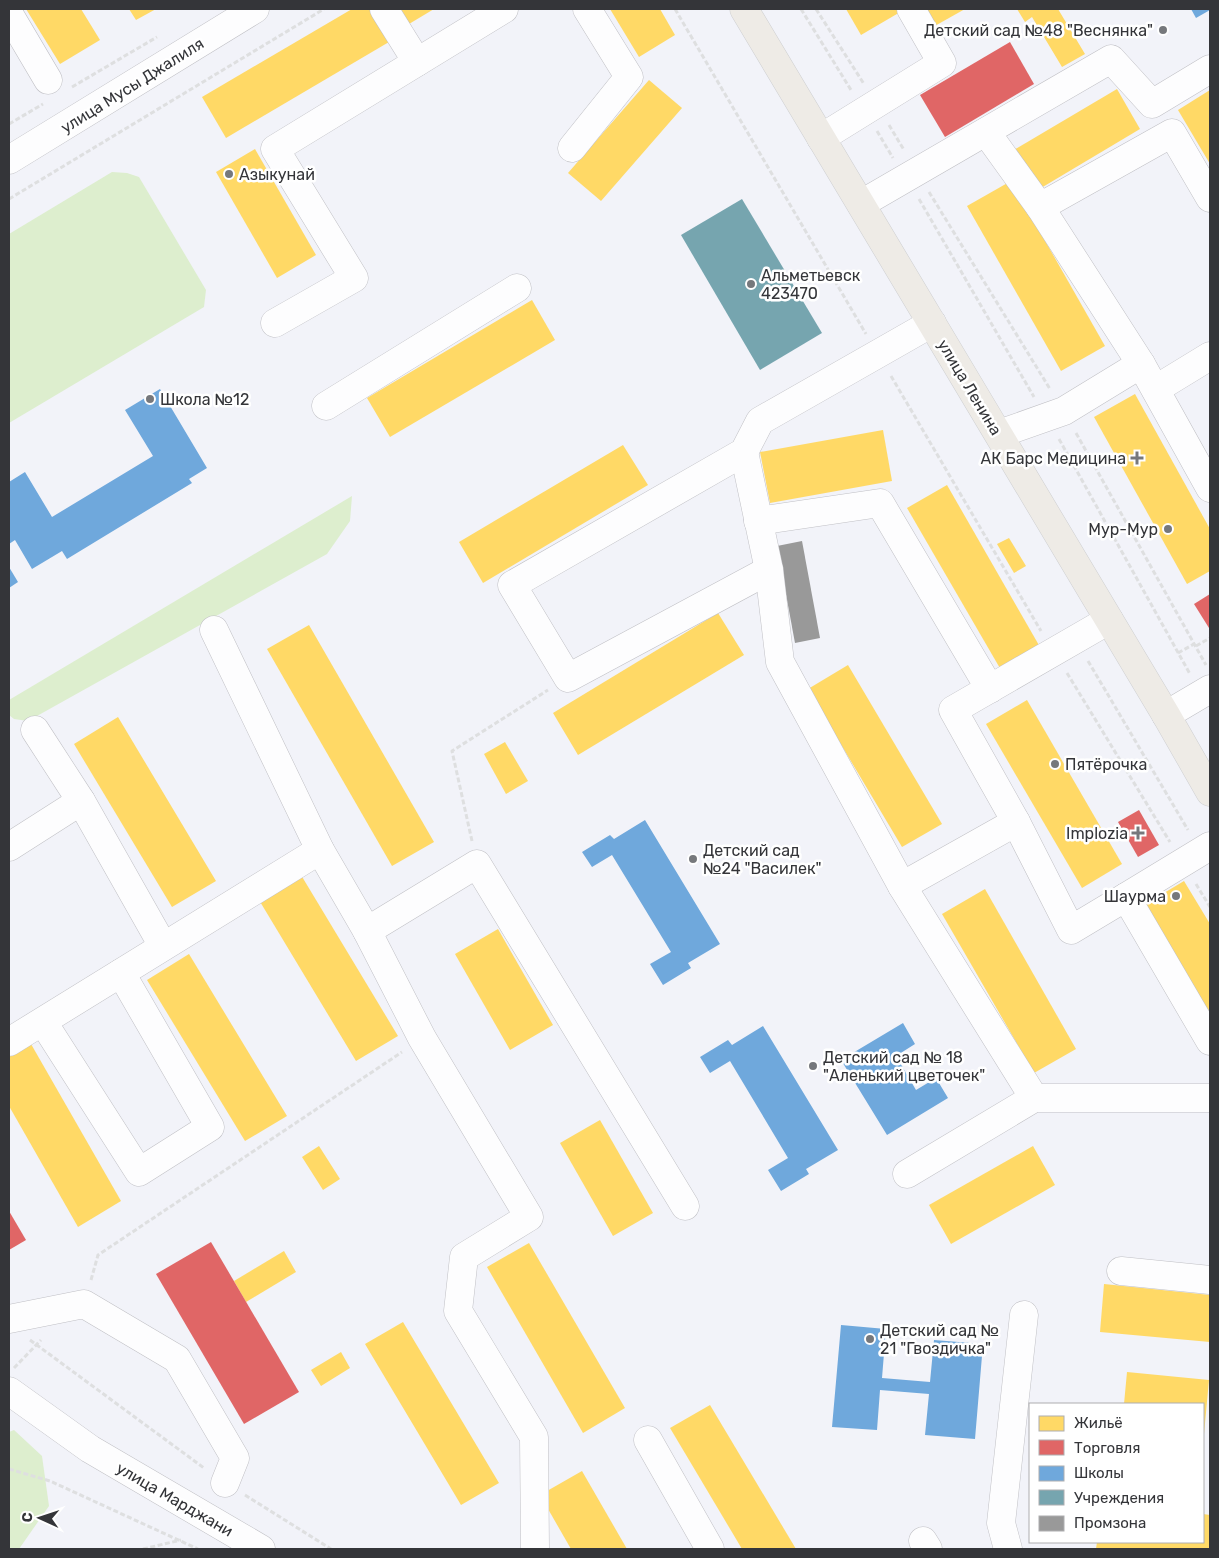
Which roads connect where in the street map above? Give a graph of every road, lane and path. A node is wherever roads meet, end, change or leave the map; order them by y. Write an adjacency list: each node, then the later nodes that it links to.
1 (255, 9): 21 (street, улица Мусы Джалиля)
2 (324, 9): 23 (path)
3 (384, 9): 13 (street)
4 (504, 9): 13 (street)
5 (587, 9): 20 (street)
6 (675, 9): 30 (path)
7 (744, 9): 19 (main road, улица Ленина)
8 (801, 9): 16 (path)
9 (816, 9): 16 (path)
10 (912, 9): 16 (street)
11 (9, 14): 15 (street)
12 (165, 32): 15 (path)
13 (417, 62): 28 (street)
14 (1210, 70): 18 (street)
15 (55, 90): 17 (path)
16 (871, 108): 19 (street); 22 (path); 22 (path)
17 (9, 124)
18 (986, 132): 22 (street); 26 (street)
19 (821, 138): 25 (main road, улица Ленина)
20 (572, 148)
21 (9, 160)
22 (911, 175): 25 (street); 35 (path); 35 (path)
23 (9, 198)
24 (1210, 198): 26 (street)
25 (861, 204): 29 (main road, улица Ленина)
26 (1040, 207): 32 (street)
27 (517, 288): 34 (street)
28 (275, 323)
29 (932, 323): 30 (street); 36 (main road, улица Ленина)
30 (878, 354): 37 (street); 45 (path)
31 (1210, 356): 33 (street)
32 (1141, 364): 33 (street); 35 (street)
33 (1156, 389): 38 (street)
34 (326, 406)
35 (1055, 414): 36 (street); 44 (path); 46 (path)
36 (999, 434): 41 (main road, улица Ленина)
37 (744, 452): 39 (street); 47 (street)
38 (1210, 488)
39 (758, 521): 40 (street); 49 (street)
40 (769, 570): 47 (street); 59 (street)
41 (1109, 620): 45 (street); 50 (main road, улица Ленина)
42 (214, 630): 56 (street)
43 (1210, 638): 44 (path)
44 (1195, 645): 46 (path); 48 (path)
45 (1065, 646): 49 (street); 57 (path); 57 (path)
46 (1178, 653): 48 (path)
47 (568, 678): 58 (path)
48 (1207, 685): 50 (street)
49 (990, 689): 54 (street)
50 (1166, 715): 52 (main road, улица Ленина)
51 (35, 730): 53 (street)
52 (1210, 792)
53 (81, 801): 55 (street); 63 (street)
54 (1016, 822): 59 (street); 60 (street)
55 (9, 847)
56 (320, 850): 62 (street); 63 (street)
57 (1198, 854): 60 (street); 61 (path)
58 (477, 864): 62 (street); 72 (street)
59 (902, 886): 69 (street)
60 (1126, 897): 67 (street)
61 (1210, 907)
62 (367, 931): 66 (street)
63 (163, 946): 64 (street)
64 (121, 973): 65 (street); 65 (street)
65 (43, 1022): 68 (street)
66 (422, 1038): 75 (path); 91 (street)
67 (1210, 1041)
68 (9, 1042)
69 (1034, 1098): 70 (street); 71 (street)
70 (1210, 1098)
71 (907, 1174)
72 (685, 1206)
73 (1121, 1271): 74 (street)
74 (1210, 1280)
75 (84, 1304): 77 (street); 85 (street)
76 (1024, 1315): 93 (street)
77 (9, 1319)
78 (42, 1338): 80 (path)
79 (29, 1339): 80 (path)
80 (36, 1344): 81 (path); 85 (path)
81 (9, 1374)
82 (9, 1391): 89 (street, улица Марджани)
83 (648, 1440): 92 (street)
84 (9, 1469): 86 (path)
85 (225, 1483): 90 (path)
86 (181, 1540): 87 (path); 88 (path)
87 (143, 1549)
88 (198, 1549)
89 (261, 1549)
90 (331, 1549)
91 (536, 1549)
92 (710, 1549)
93 (1008, 1549)

